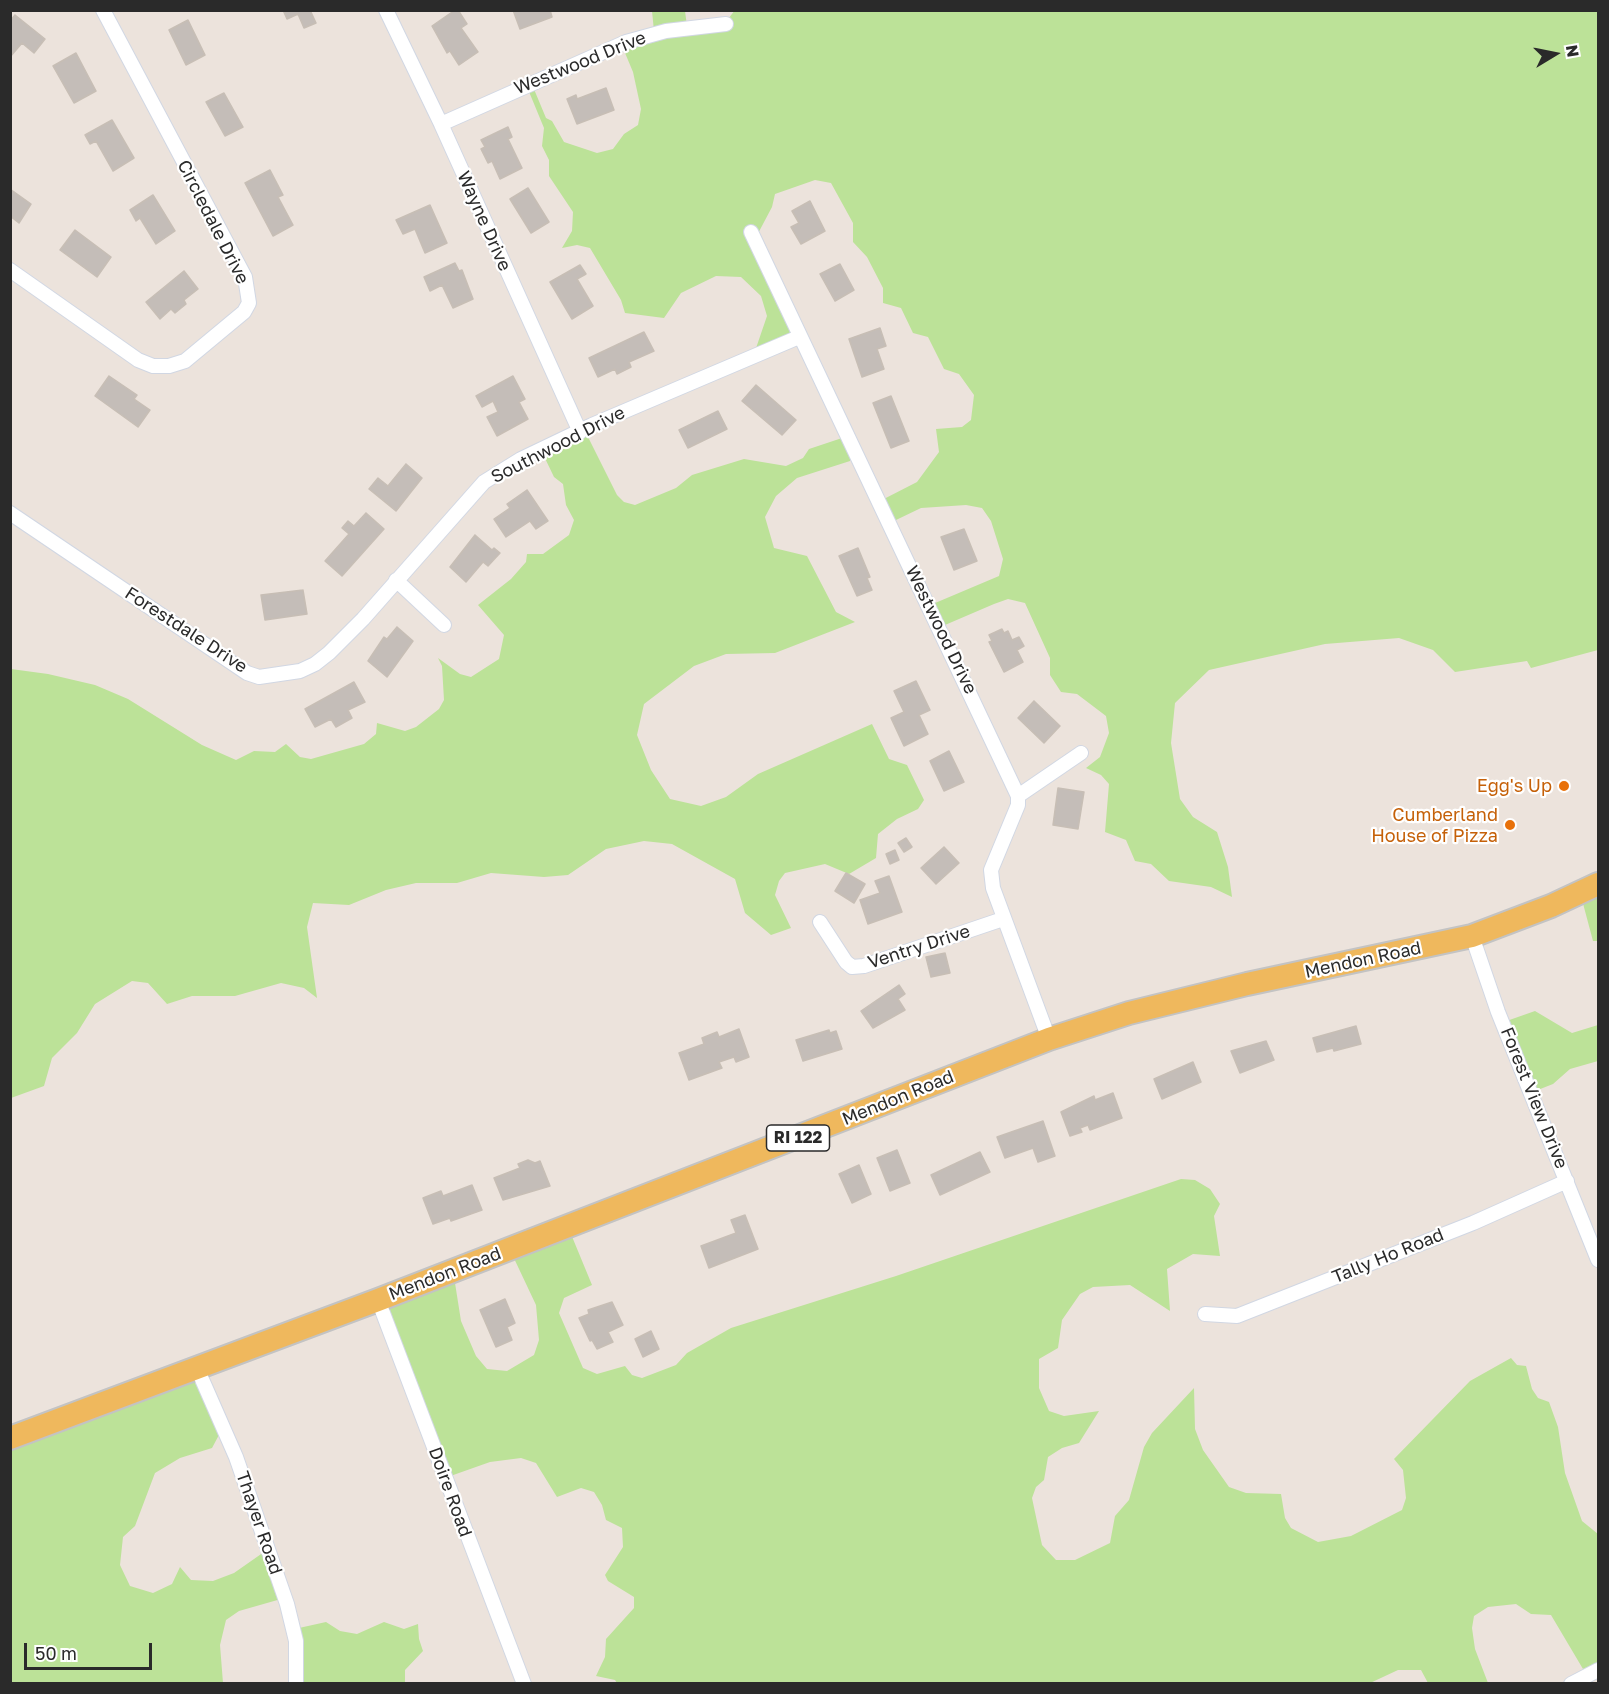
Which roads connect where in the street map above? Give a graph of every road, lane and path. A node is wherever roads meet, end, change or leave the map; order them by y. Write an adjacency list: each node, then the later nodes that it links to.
1 (103, 10): 6 (street, Circledale Drive)
2 (386, 10): 4 (street, Wayne Drive)
3 (726, 24): 4 (street, Westwood Drive)
4 (441, 124): 8 (street, Wayne Drive)
5 (751, 232): 7 (street, Westwood Drive)
6 (10, 270)
7 (799, 337): 8 (street, Southwood Drive); 14 (street, Westwood Drive)
8 (580, 432): 10 (street, Southwood Drive)
9 (10, 513): 11 (street, Forestdale Drive)
10 (396, 580): 11 (street, Southwood Drive); 12 (street)
11 (363, 619)
12 (444, 625)
13 (1081, 753): 14 (street)
14 (1018, 796): 16 (street)
15 (1599, 884): 18 (main road, Mendon Road / RI 122)
16 (1003, 919): 17 (street, Ventry Drive); 19 (street)
17 (820, 922)
18 (1472, 936): 19 (main road, Mendon Road / RI 122); 20 (street, Forest View Drive)
19 (1049, 1039): 22 (main road, Mendon Road / RI 122)
20 (1567, 1181): 21 (street, Forest View Drive); 23 (street, Tally Ho Road)
21 (1599, 1260)
22 (378, 1300): 24 (main road, Mendon Road / RI 122); 28 (street, Doire Road)
23 (1205, 1314)
24 (197, 1368): 25 (main road, Mendon Road / RI 122); 27 (street, Thayer Road)
25 (10, 1438)
26 (1599, 1670): 29 (street)
27 (296, 1683)
28 (524, 1683)
29 (1571, 1683)

